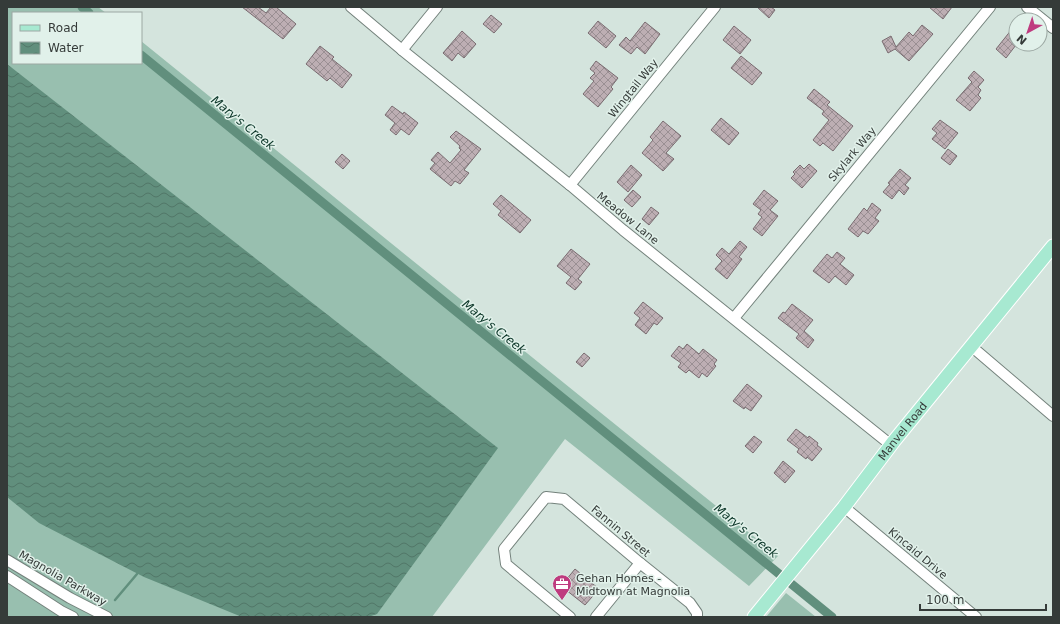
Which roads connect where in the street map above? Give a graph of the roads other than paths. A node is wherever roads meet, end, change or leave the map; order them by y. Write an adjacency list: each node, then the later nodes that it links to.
1 (351, 7): 7 (street, Meadow Lane)
2 (437, 7): 7 (street)
3 (715, 7): 8 (street, Wingtail Way)
4 (990, 7): 10 (street, Skylark Way)
5 (1027, 7): 6 (street)
6 (1053, 28)
7 (402, 50): 8 (street, Meadow Lane)
8 (570, 185): 10 (street, Meadow Lane)
9 (1053, 246): 11 (main road, Manvel Road)
10 (734, 318): 13 (street, Meadow Lane)
11 (971, 346): 12 (street); 13 (main road, Manvel Road)
12 (1053, 416)
13 (891, 445): 14 (main road, Manvel Road)
14 (844, 507): 23 (main road, Manvel Road); 24 (street, Kincaid Drive)
15 (8, 562): 20 (street, Magnolia Parkway)
16 (640, 563): 18 (street, Fannin Street); 21 (street, Fannin Street); 22 (street)
17 (7, 576): 19 (street)
18 (697, 615)
19 (72, 617)
20 (107, 617)
21 (570, 617)
22 (596, 617)
23 (754, 617)
24 (976, 617)

